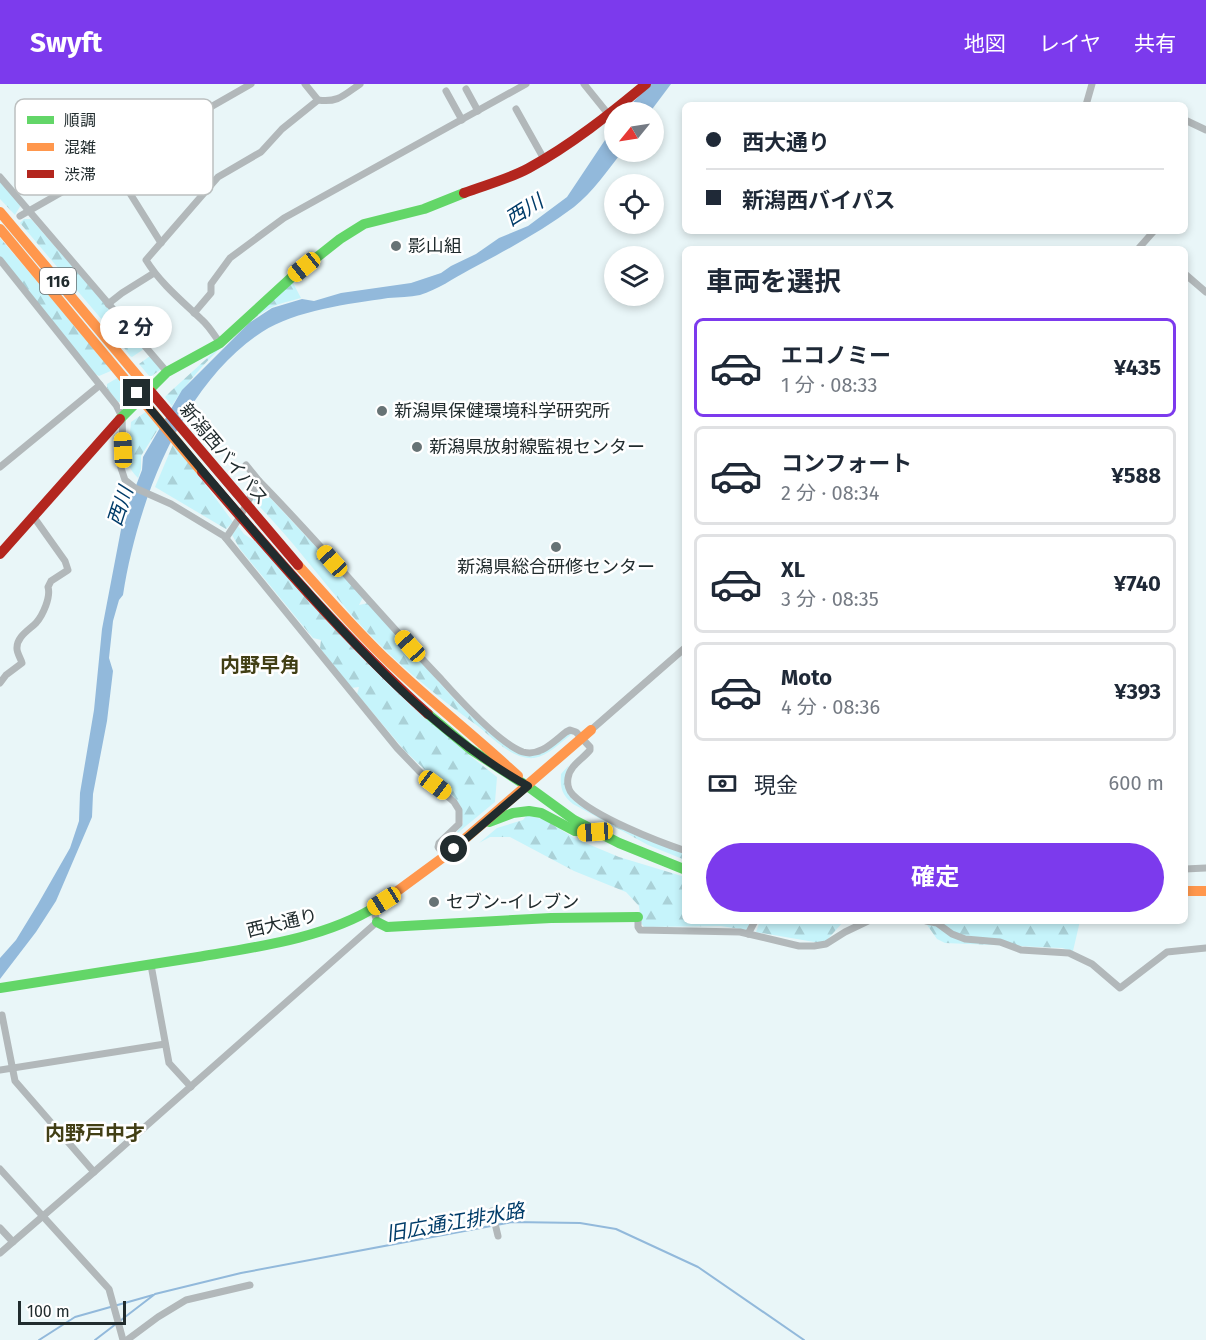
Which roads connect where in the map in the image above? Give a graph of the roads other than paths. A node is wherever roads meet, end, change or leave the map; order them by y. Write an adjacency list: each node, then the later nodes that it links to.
1 (251, 84): 13 (street)
2 (305, 84): 10 (street)
3 (360, 84): 10 (street)
4 (526, 84): 16 (street)
5 (584, 84): 15 (street)
6 (646, 84): 11 (main road)
7 (1092, 84): 12 (street)
8 (466, 89): 16 (street)
9 (446, 92): 18 (street)
10 (318, 100): 23 (street)
11 (625, 102)
12 (1087, 102)
13 (213, 105)
14 (516, 109): 21 (street)
15 (604, 109)
16 (478, 111): 18 (street)
17 (604, 118): 21 (main road)
18 (462, 120): 41 (street)
19 (1188, 121): 20 (street)
20 (1206, 130)
21 (544, 159): 42 (main road)
22 (0, 177): 25 (street)
23 (213, 183)
24 (15, 195): 29 (street)
25 (15, 195)
26 (54, 195): 29 (street)
27 (131, 195): 34 (street)
28 (202, 195): 34 (street)
29 (28, 210): 31 (street); 40 (street)
30 (0, 212): 43 (main road, 新潟西バイパス / 116)
31 (20, 216)
32 (0, 229): 43 (main road, 新潟西バイパス / 116)
33 (1152, 234): 35 (street)
34 (161, 243): 37 (street)
35 (1143, 246)
36 (0, 260): 45 (street)
37 (154, 273): 40 (street); 41 (street)
38 (1188, 276): 39 (street)
39 (1206, 292)
40 (108, 304): 44 (street)
41 (194, 313): 42 (street)
42 (220, 343): 44 (main road)
43 (111, 354): 56 (main road, 新潟西バイパス / 116); 56 (main road, 新潟西バイパス / 116)
44 (167, 372): 46 (main road)
45 (100, 385): 46 (street); 48 (street)
46 (122, 417): 50 (main road); 51 (street)
47 (246, 465): 49 (street)
48 (0, 467)
49 (259, 481): 51 (street); 55 (street)
50 (33, 516): 52 (main road); 54 (street)
51 (226, 538): 60 (street)
52 (0, 554)
53 (682, 650): 55 (street)
54 (0, 683)
55 (586, 734): 56 (main road, 西大通り); 59 (street)
56 (528, 786): 57 (main road, 西大通り); 58 (main road, 116)
57 (483, 824): 58 (main road); 60 (main road, 西大通り)
58 (595, 832): 63 (main road, 116)
59 (682, 849)
60 (445, 856): 66 (main road, 西大通り)
61 (1188, 868): 62 (street)
62 (1206, 868)
63 (682, 869)
64 (1188, 891): 65 (main road)
65 (1206, 891)
66 (373, 908): 68 (street); 74 (main road, 西大通り)
67 (638, 917): 68 (main road); 72 (street)
68 (377, 922): 80 (street)
69 (753, 924): 72 (street)
70 (862, 924): 72 (street)
71 (938, 924): 73 (street)
72 (748, 934)
73 (1206, 948)
74 (151, 965): 75 (main road, 西大通り); 77 (street)
75 (4, 987)
76 (2, 1015): 78 (street)
77 (165, 1044): 78 (street); 80 (street)
78 (12, 1068): 79 (street); 82 (street)
79 (0, 1070)
80 (191, 1088): 82 (street)
81 (0, 1169): 84 (street)
82 (94, 1172): 84 (street)
83 (492, 1211): 86 (street)
84 (42, 1217): 87 (street); 90 (street)
85 (0, 1228): 87 (street)
86 (498, 1236)
87 (13, 1242): 88 (street)
88 (0, 1253)
89 (250, 1285): 90 (street)
90 (124, 1339)

